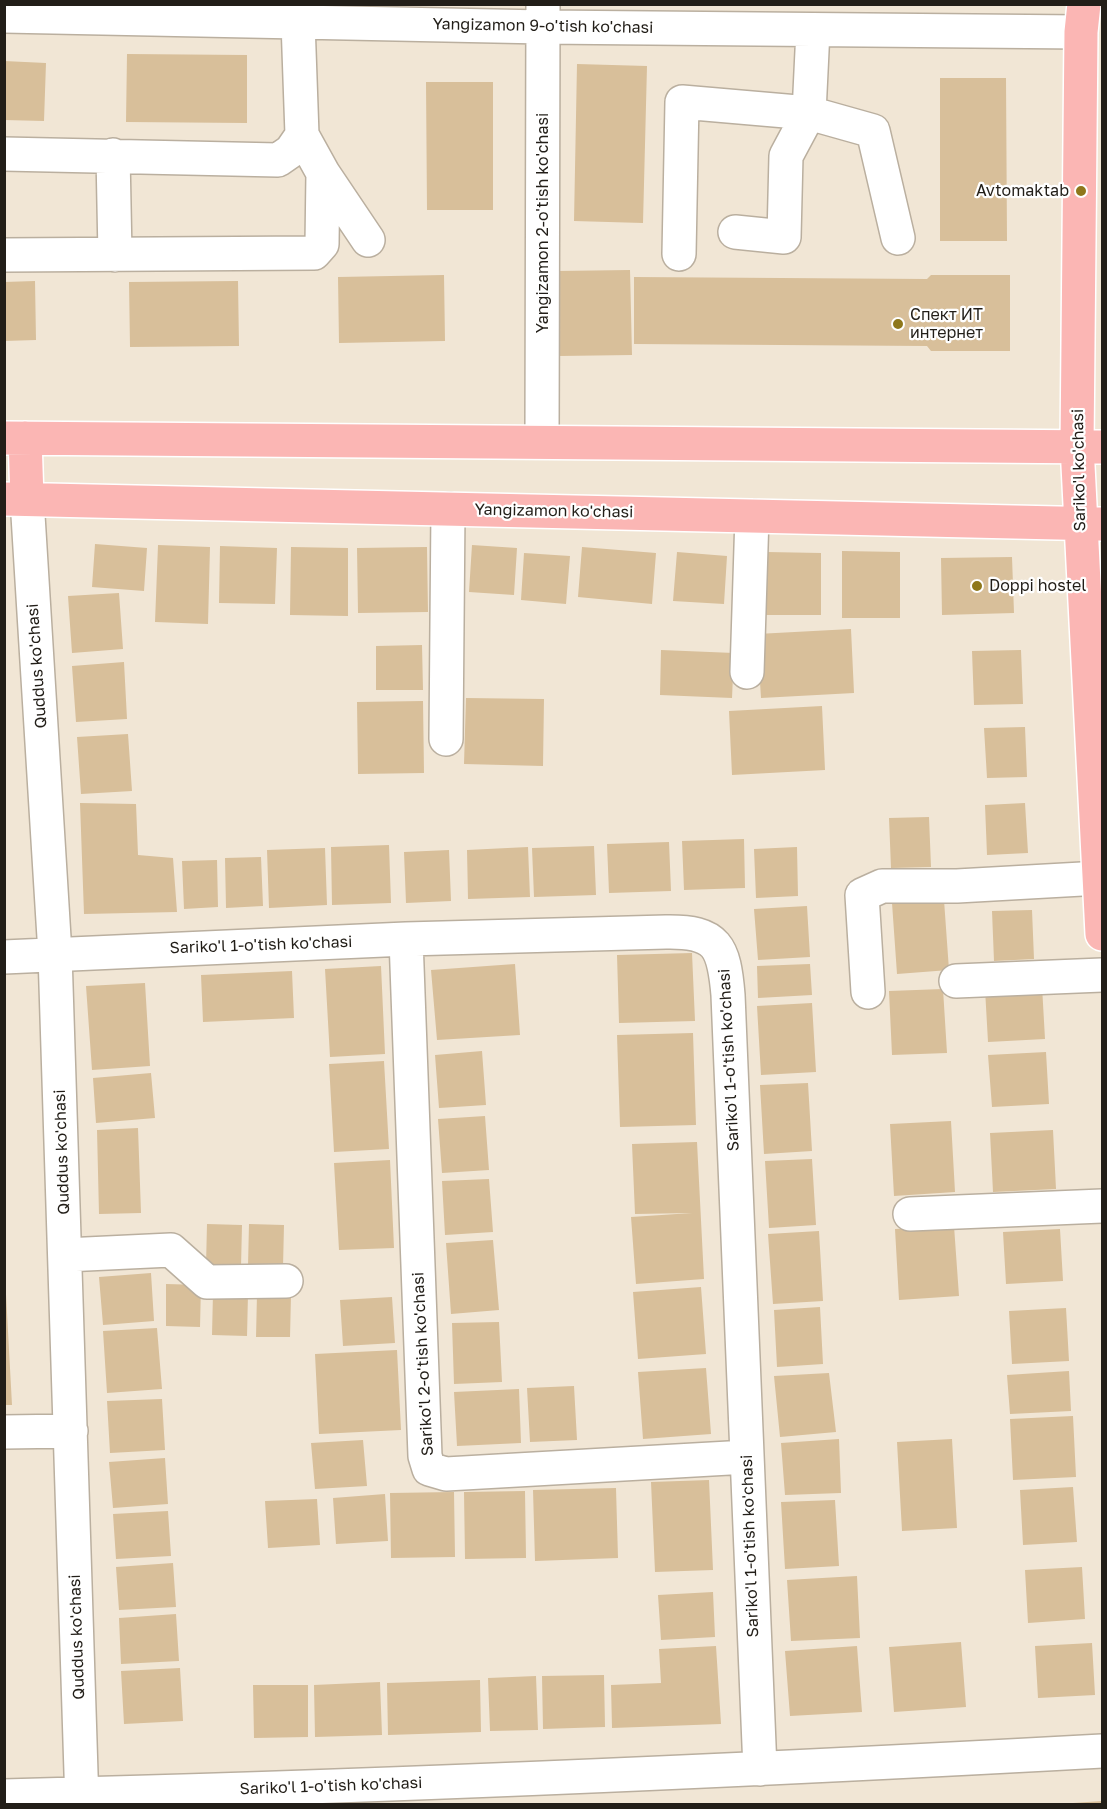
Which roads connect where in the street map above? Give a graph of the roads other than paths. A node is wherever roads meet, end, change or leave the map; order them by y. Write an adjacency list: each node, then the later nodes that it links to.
1 (4, 16): 4 (street, Yangizamon 9-o'tish ko'chasi)
2 (543, 16): 4 (street, Yangizamon 9-o'tish ko'chasi); 5 (street, Yangizamon 9-o'tish ko'chasi); 18 (street, Yangizamon 2-o'tish ko'chasi)
3 (1083, 18): 5 (street, Yangizamon 9-o'tish ko'chasi); 19 (main road, Sariko'l ko'chasi)
4 (298, 22): 7 (street)
5 (813, 30): 6 (street)
6 (809, 113): 11 (street); 12 (street); 14 (street)
7 (302, 135): 9 (street); 10 (street)
8 (4, 154): 9 (street)
9 (113, 155): 16 (street)
10 (323, 172): 13 (street); 16 (street)
11 (735, 232)
12 (898, 238)
13 (368, 240)
14 (679, 254)
15 (4, 255): 16 (street)
16 (115, 255)
17 (15, 438): 18 (main road); 20 (main road)
18 (542, 441): 19 (main road)
19 (1090, 446): 23 (main road, Sariko'l ko'chasi)
20 (16, 499): 21 (main road, Yangizamon ko'chasi); 29 (street, Quddus ko'chasi)
21 (448, 509): 22 (main road, Yangizamon ko'chasi); 25 (street)
22 (752, 516): 23 (main road, Yangizamon ko'chasi); 24 (street)
23 (1091, 524): 26 (main road, Sariko'l ko'chasi)
24 (747, 672)
25 (446, 740)
26 (1100, 878): 27 (main road, Sariko'l ko'chasi); 33 (street)
27 (1102, 934)
28 (406, 939): 29 (street, Sariko'l 1-o'tish ko'chasi); 40 (street, Sariko'l 1-o'tish ko'chasi); 40 (street, Sariko'l 2-o'tish ko'chasi)
29 (55, 954): 30 (street, Sariko'l 1-o'tish ko'chasi); 36 (street, Quddus ko'chasi)
30 (4, 957)
31 (1102, 975): 32 (street)
32 (956, 981)
33 (868, 992)
34 (1102, 1206): 35 (street)
35 (910, 1214)
36 (65, 1255): 37 (street); 38 (street, Quddus ko'chasi)
37 (286, 1281)
38 (71, 1431): 39 (street); 45 (street, Quddus ko'chasi)
39 (4, 1432)
40 (747, 1457): 42 (street, Sariko'l 1-o'tish ko'chasi)
41 (1102, 1751): 42 (street, Sariko'l 1-o'tish ko'chasi)
42 (760, 1770): 43 (street, Sariko'l 1-o'tish ko'chasi)
43 (413, 1794): 45 (street, Sariko'l 1-o'tish ko'chasi)
44 (4, 1796): 45 (street, Sariko'l 1-o'tish ko'chasi)
45 (82, 1799)

